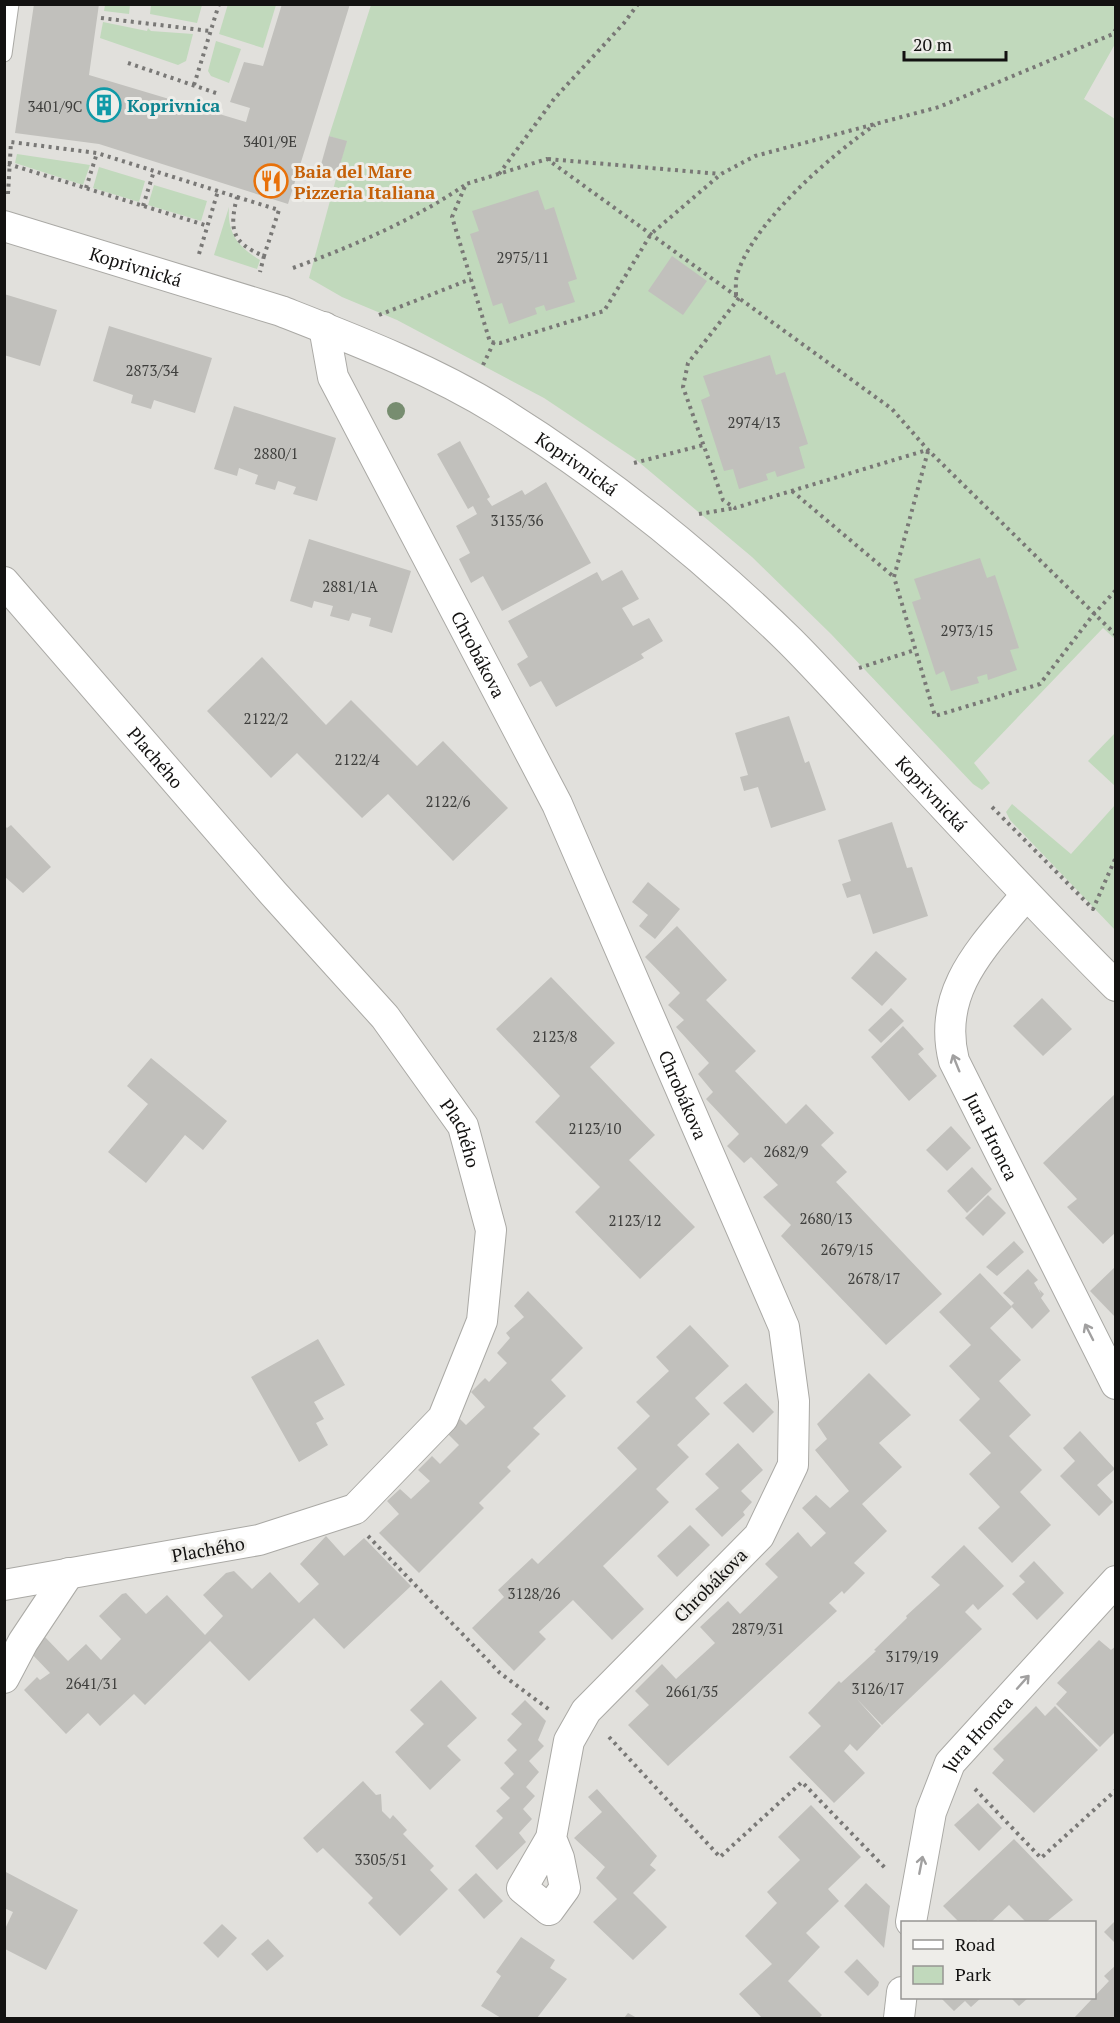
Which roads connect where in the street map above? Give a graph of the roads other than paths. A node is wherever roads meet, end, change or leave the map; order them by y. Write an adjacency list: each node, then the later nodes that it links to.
1 (11, 4): 2 (lane)
2 (4, 54)
3 (6, 212): 4 (street, Koprivnická)
4 (324, 327): 6 (street, Koprivnická); 13 (street, Chrobákova)
5 (4, 582): 9 (street, Plachého)
6 (1026, 895): 7 (street, Koprivnická); 8 (street, Jura Hronca, one-way to 6)
7 (1116, 986)
8 (1116, 1384)
9 (69, 1573): 11 (street, Plachého); 12 (street)
10 (1116, 1581): 14 (street, Jura Hronca, one-way to 10)
11 (4, 1585)
12 (4, 1678)
13 (551, 1838)
14 (911, 1921)
15 (902, 1999): 16 (street)
16 (899, 2019)

